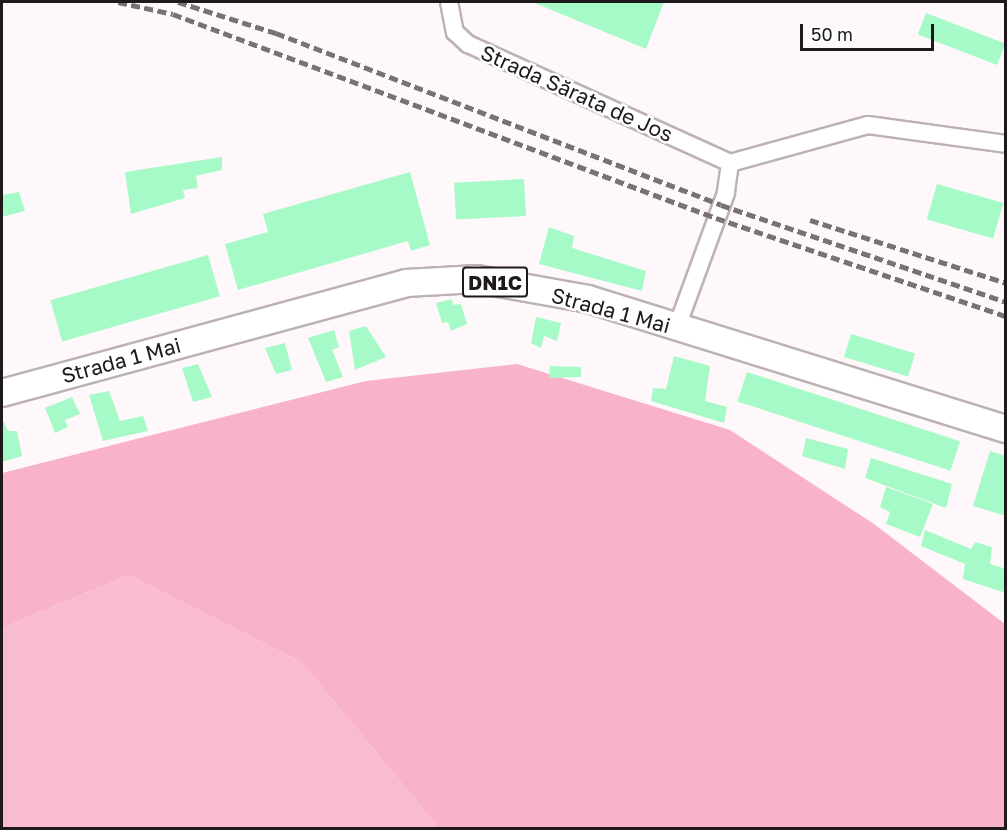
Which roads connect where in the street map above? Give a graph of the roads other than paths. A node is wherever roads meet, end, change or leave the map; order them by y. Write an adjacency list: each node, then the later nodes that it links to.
1 (449, 2): 3 (lane, Strada Sărata de Jos)
2 (1005, 144): 3 (lane)
3 (730, 164): 4 (lane)
4 (677, 327): 5 (highway, Strada 1 Mai / DN1C); 6 (highway, Strada 1 Mai / DN1C)
5 (2, 393)
6 (1005, 429)

